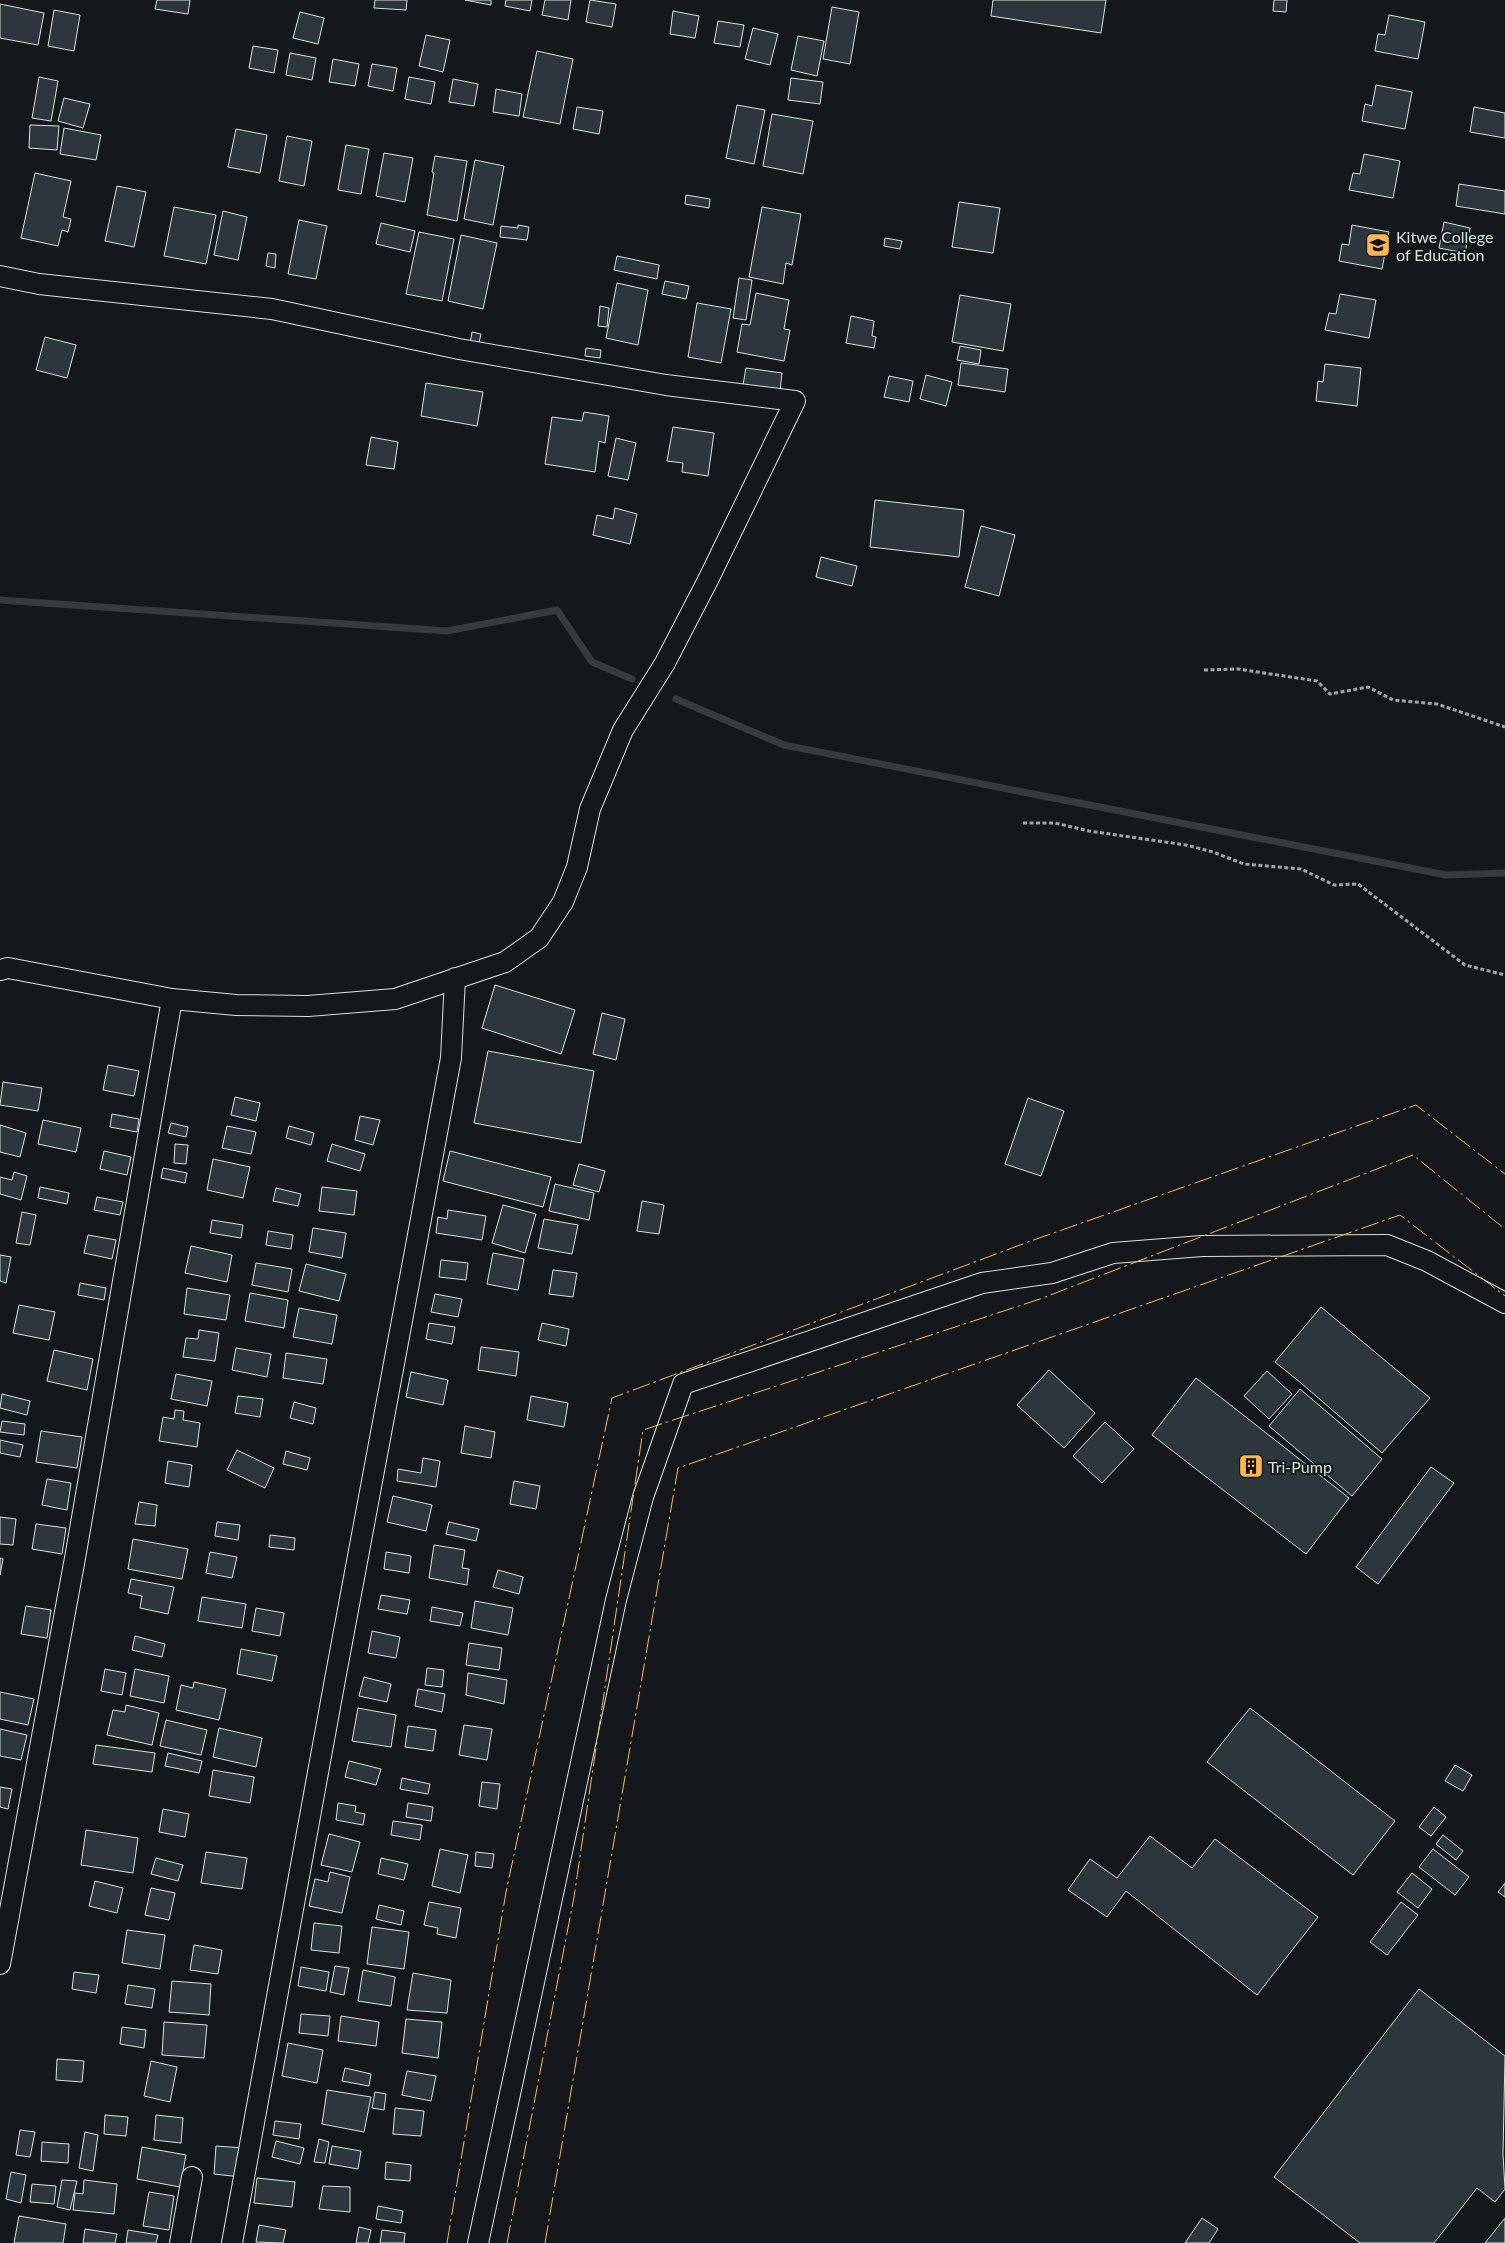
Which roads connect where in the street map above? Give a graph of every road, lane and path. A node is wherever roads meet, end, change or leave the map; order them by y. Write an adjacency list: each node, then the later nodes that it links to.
1 (0, 276): 7 (street)
2 (1204, 670): 3 (path)
3 (1505, 727)
4 (1023, 823): 6 (path)
5 (0, 970): 8 (street)
6 (1505, 975)
7 (455, 978): 8 (street); 13 (street)
8 (172, 999): 10 (street)
9 (1505, 1303): 14 (street)
10 (0, 1964)
11 (192, 2177): 12 (street)
12 (180, 2243)
13 (232, 2243)
14 (478, 2243)

